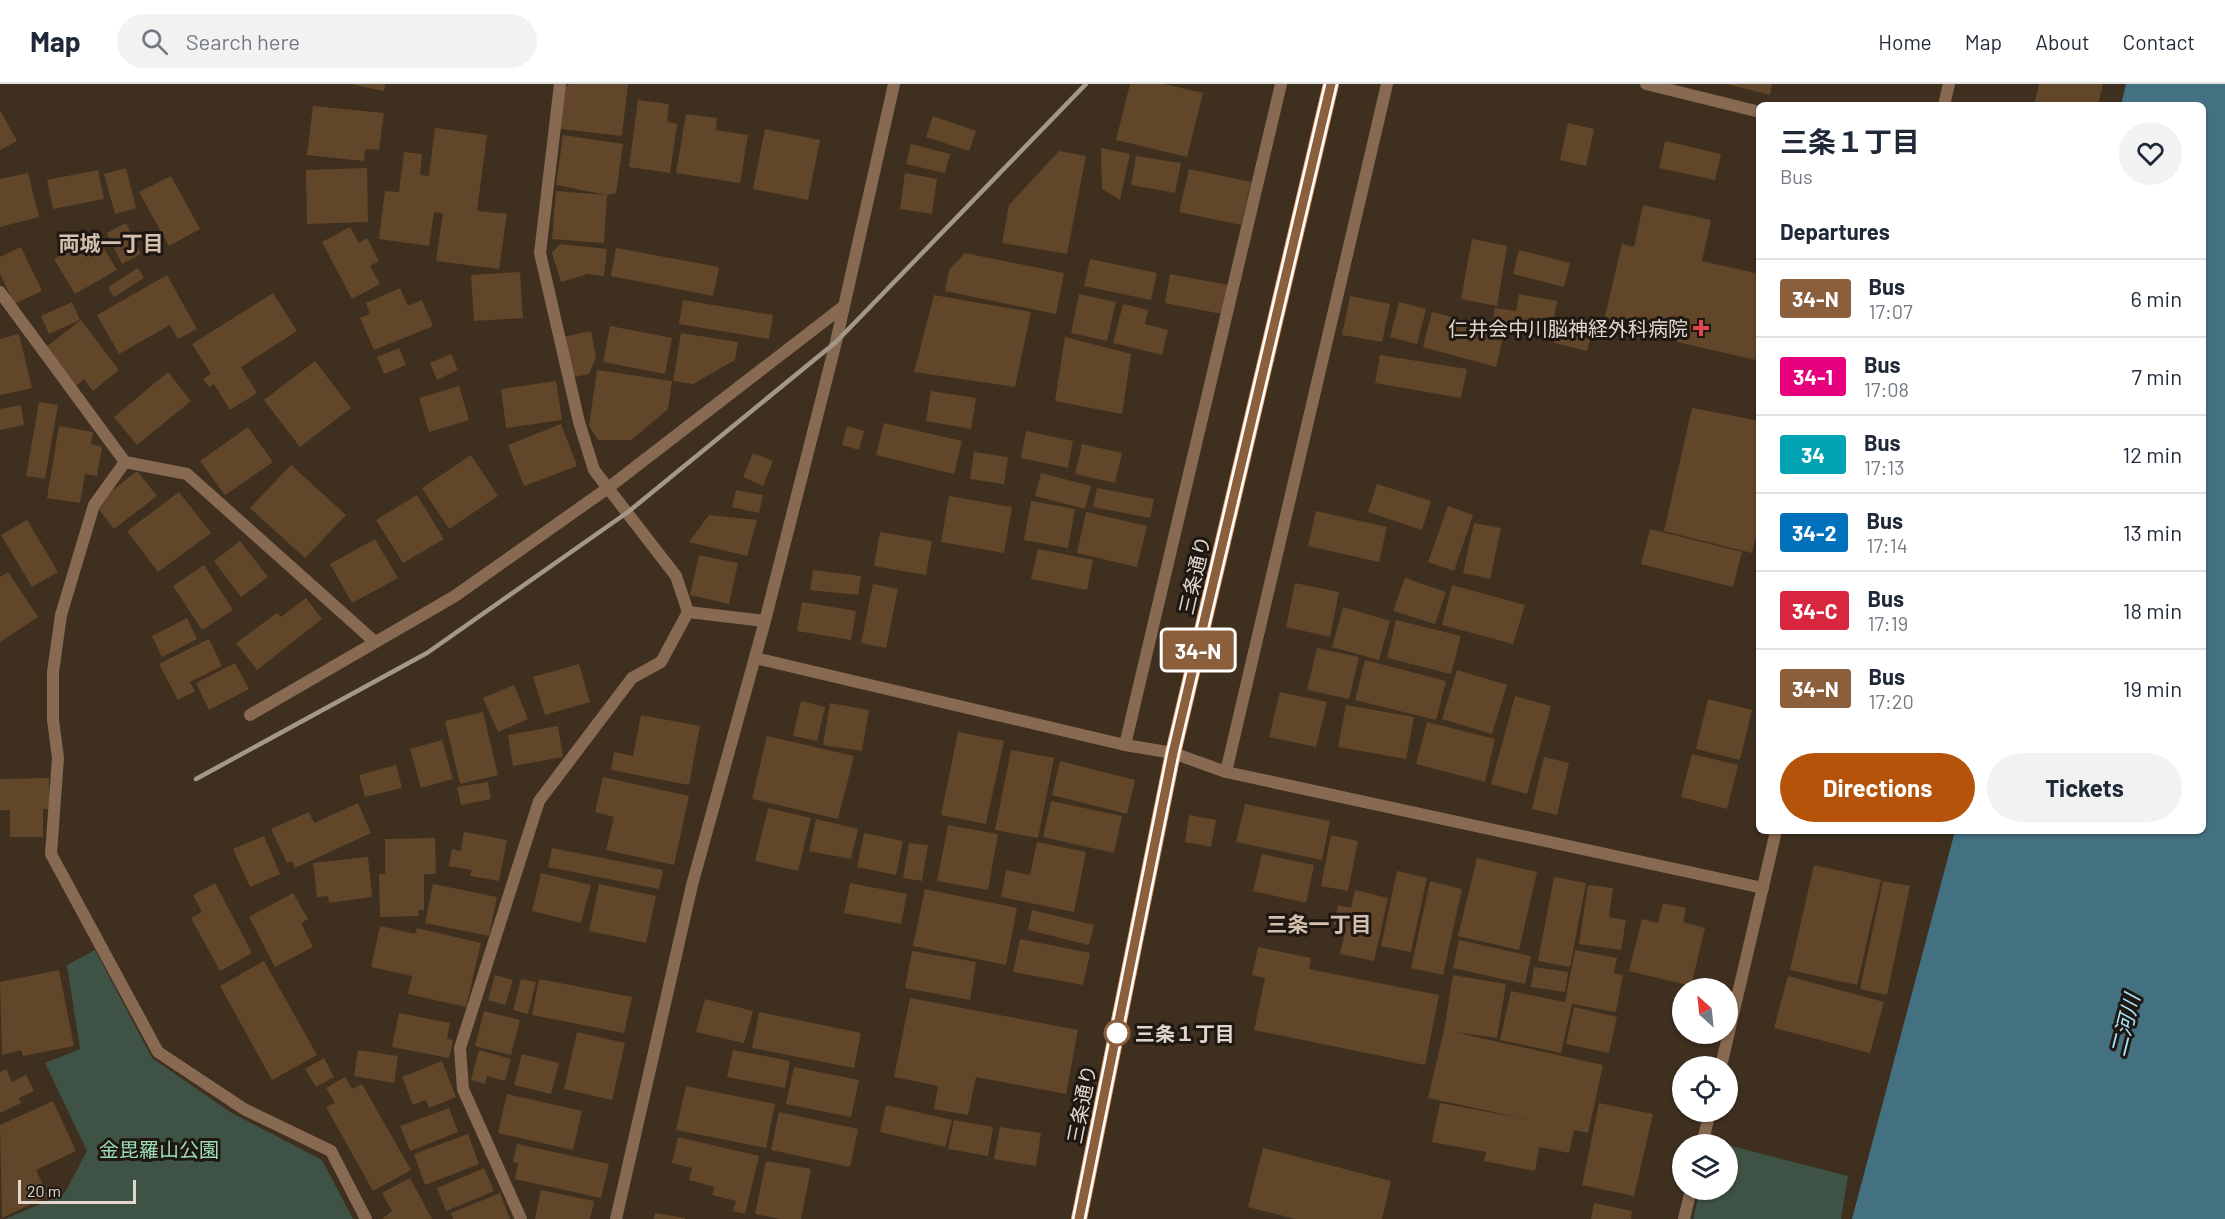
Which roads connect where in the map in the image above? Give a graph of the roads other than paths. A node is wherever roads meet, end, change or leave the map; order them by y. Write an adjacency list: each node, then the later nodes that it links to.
1 (560, 84): 13 (street)
2 (894, 84): 11 (street)
3 (1281, 84): 19 (street)
4 (1331, 84): 20 (highway, 三条通り)
5 (1387, 84): 21 (street)
6 (1646, 84): 9 (street)
7 (1949, 84): 8 (street)
8 (1945, 102)
9 (1756, 111)
10 (0, 292): 12 (street)
11 (844, 306): 13 (street); 15 (street)
12 (125, 462): 16 (street); 26 (street)
13 (608, 488): 14 (street); 16 (street)
14 (688, 612): 15 (street); 27 (street)
15 (765, 621): 17 (street)
16 (375, 642): 18 (street)
17 (755, 657): 19 (street); 28 (street)
18 (250, 715)
19 (1125, 745): 20 (street)
20 (1173, 753): 21 (street); 29 (highway, 三条通り)
21 (1226, 772): 23 (street)
22 (1775, 834): 23 (street)
23 (1763, 888): 24 (street)
24 (1722, 1056)
25 (1689, 1200): 30 (street)
26 (366, 1219)
27 (521, 1219)
28 (616, 1219)
29 (1079, 1219)
30 (1684, 1219)

